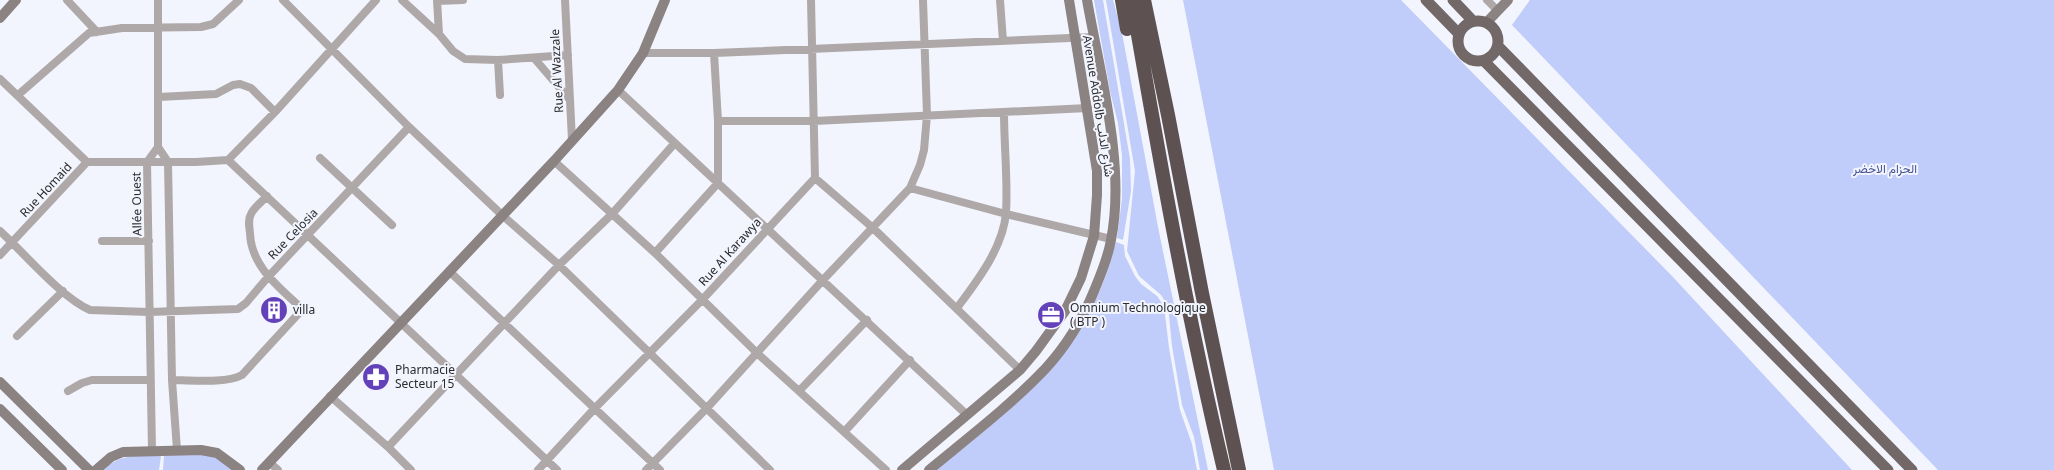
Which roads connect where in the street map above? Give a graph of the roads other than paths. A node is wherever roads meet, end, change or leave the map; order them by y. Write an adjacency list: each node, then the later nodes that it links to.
1 (16, 0): 26 (street)
2 (67, 0): 30 (street)
3 (158, 0): 29 (street)
4 (239, 0): 29 (street)
5 (282, 0): 38 (street)
6 (376, 0): 38 (street)
7 (402, 0): 31 (street)
8 (437, 0): 9 (street); 31 (street)
9 (463, 0)
10 (565, 0): 42 (street, Rue Al Wazzale)
11 (665, 0): 40 (street)
12 (811, 0): 39 (street)
13 (923, 0): 36 (street)
14 (1000, 0): 35 (street)
15 (1069, 0): 34 (street, Avenue Addolb شارع الدلب)
16 (1087, 0): 33 (street, Avenue Addolb شارع الدلب)
17 (1122, 0): 57 (highway)
18 (1132, 0): 57 (highway)
19 (1144, 0): 56 (highway)
20 (1153, 0): 56 (highway)
21 (1426, 0): 32 (main road)
22 (1453, 0): 27 (main road)
23 (1487, 0): 25 (street)
24 (1508, 0): 25 (street)
25 (1498, 11): 28 (street)
26 (0, 18)
27 (1473, 21): 28 (main road); 32 (main road)
28 (1487, 22): 37 (main road)
29 (159, 27): 30 (street); 50 (street)
30 (97, 32): 48 (street)
31 (439, 34): 44 (street)
32 (1459, 34): 45 (main road)
33 (1094, 37): 34 (street); 84 (street, Avenue Addolb شارع الدلب)
34 (1075, 38): 35 (street); 52 (street, Avenue Addolb شارع الدلب)
35 (1003, 41): 36 (street)
36 (925, 45): 39 (street); 55 (street)
37 (1498, 46): 45 (main road); 142 (main road)
38 (332, 48): 53 (street); 60 (street)
39 (813, 48): 41 (street); 59 (street)
40 (643, 53): 41 (street); 47 (street)
41 (714, 53): 58 (street)
42 (568, 55): 43 (street); 51 (street, Rue Al Wazzale)
43 (534, 58): 44 (street); 51 (street)
44 (498, 60): 49 (street)
45 (1484, 61): 141 (main road)
46 (0, 79): 48 (street)
47 (618, 90): 61 (street); 62 (street)
48 (18, 95): 67 (street)
49 (500, 95)
50 (159, 97): 53 (street); 63 (street)
51 (570, 100): 61 (street, Rue Al Wazzale)
52 (1088, 108): 54 (street); 83 (street, Avenue Addolb شارع الدلب)
53 (275, 112): 65 (street)
54 (1004, 112): 55 (street); 76 (street)
55 (927, 115): 59 (street); 73 (street)
56 (1168, 115): 125 (highway)
57 (1152, 116): 126 (highway)
58 (718, 121): 59 (street); 71 (street)
59 (814, 121): 70 (street)
60 (409, 127): 72 (street, Rue Celosia); 77 (street)
61 (572, 140): 66 (street)
62 (674, 144): 71 (street); 75 (street)
63 (158, 146): 68 (street, Allée Ouest); 69 (street)
64 (320, 158): 72 (street)
65 (228, 160): 69 (street); 74 (street)
66 (554, 161): 75 (street); 77 (street)
67 (87, 162): 68 (street); 87 (street, Rue Homaid)
68 (147, 162): 69 (street); 86 (street, Allée Ouest)
69 (168, 162): 98 (street)
70 (815, 178): 79 (street, Rue Al Karawya); 80 (street)
71 (718, 183): 79 (street); 88 (street)
72 (353, 187): 78 (street); 82 (street, Rue Celosia)
73 (910, 188): 76 (street); 80 (street)
74 (267, 196): 82 (street); 92 (street)
75 (612, 214): 88 (street); 90 (street)
76 (1006, 214): 83 (street); 96 (street)
77 (502, 215): 90 (street); 91 (street)
78 (392, 225)
79 (766, 228): 93 (street); 95 (street, Rue Al Karawya)
80 (873, 228): 93 (street); 96 (street)
81 (0, 231): 87 (street, Rue Celosia)
82 (308, 234): 92 (street, Rue Celosia); 101 (street)
83 (1094, 236): 84 (street); 106 (street, Avenue Addolb شارع الدلب)
84 (1112, 240): 140 (street, Avenue Addolb شارع الدلب)
85 (102, 241): 86 (street)
86 (149, 241): 97 (street, Allée Ouest)
87 (12, 243): 89 (street, Rue Homaid); 94 (street, Rue Celosia)
88 (655, 253): 95 (street)
89 (0, 255)
90 (559, 265): 100 (street); 103 (street)
91 (449, 271): 100 (street); 101 (street)
92 (268, 276): 98 (street, Rue Celosia); 109 (street)
93 (822, 281): 99 (street); 104 (street)
94 (62, 291): 97 (street, Rue Celosia); 102 (street)
95 (702, 300): 103 (street, Rue Al Karawya); 104 (street)
96 (957, 308): 106 (street)
97 (149, 312): 98 (street, Rue Celosia); 108 (street, Allée Ouest)
98 (172, 312): 109 (street)
99 (867, 320): 105 (street); 111 (street)
100 (505, 323): 107 (street); 114 (street)
101 (400, 324): 107 (street); 113 (street)
102 (17, 336)
103 (650, 353): 114 (street, Rue Al Karawya); 116 (street)
104 (757, 353): 111 (street); 116 (street)
105 (910, 360): 117 (street); 118 (street)
106 (1020, 370): 117 (street, Avenue Addolb شارع الدلب)
107 (456, 375): 119 (street); 122 (street)
108 (150, 380): 112 (street); 121 (street, Allée Ouest)
109 (172, 380): 120 (street)
110 (0, 382): 128 (street)
111 (800, 390): 118 (street)
112 (68, 391)
113 (330, 396): 119 (street); 124 (street)
114 (595, 408): 122 (street, Rue Al Karawya); 123 (street)
115 (0, 409): 127 (street)
116 (706, 409): 123 (street); 137 (street)
117 (966, 414): 139 (street, Avenue Addolb شارع الدلب)
118 (844, 432): 138 (street)
119 (388, 447): 132 (street)
120 (176, 450): 121 (street); 130 (street)
121 (152, 451): 129 (street)
122 (547, 460): 133 (street, Rue Al Karawya); 134 (street)
123 (652, 463): 135 (street); 136 (street)
124 (266, 466): 131 (street)
125 (1239, 466)
126 (1223, 467)
127 (62, 470)
128 (89, 470)
129 (96, 470)
130 (240, 470)
131 (278, 470)
132 (411, 470)
133 (538, 470)
134 (557, 470)
135 (646, 470)
136 (660, 470)
137 (770, 470)
138 (886, 470)
139 (902, 470)
140 (929, 470)
141 (1888, 470)
142 (1912, 470)

